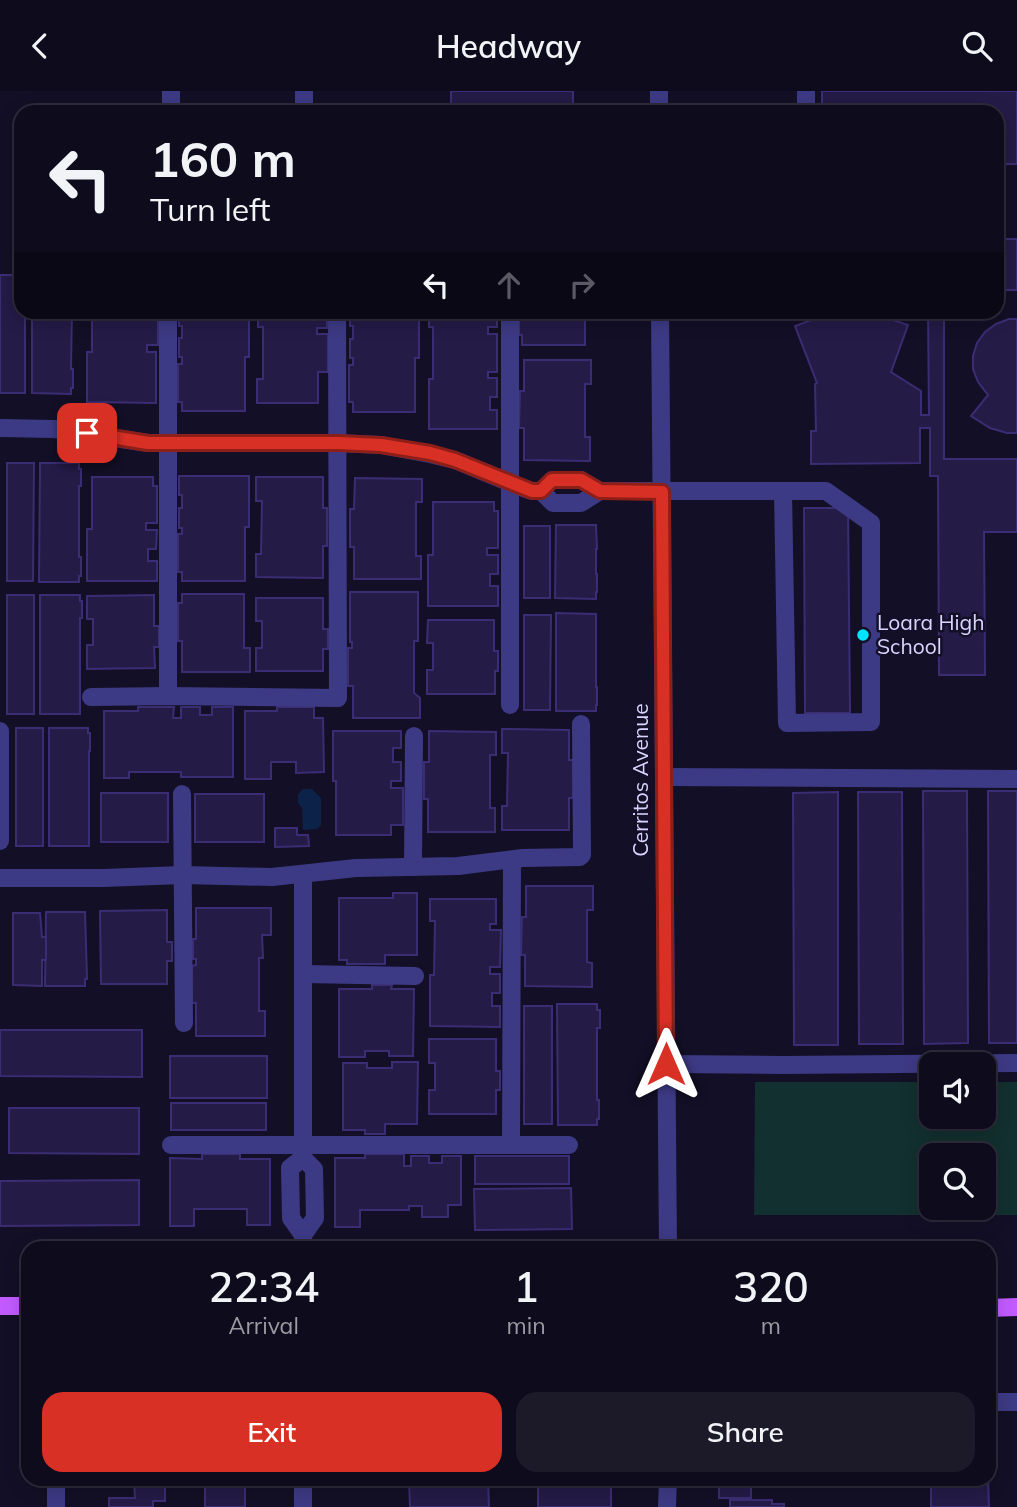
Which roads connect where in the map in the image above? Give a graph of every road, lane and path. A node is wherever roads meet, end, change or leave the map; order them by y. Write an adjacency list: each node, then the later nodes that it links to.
1 (168, 319): 7 (street)
2 (337, 319): 6 (street)
3 (510, 319): 8 (street)
4 (660, 319): 10 (street, Cerritos Avenue)
5 (0, 428): 7 (street)
6 (338, 443): 7 (street); 8 (street); 11 (street)
7 (168, 444): 11 (street)
8 (510, 483): 10 (street); 13 (street)
9 (783, 491): 9 (street); 10 (street)
10 (662, 492): 17 (street, Cerritos Avenue)
11 (168, 696): 12 (street)
12 (91, 697)
13 (510, 705)
14 (581, 724): 21 (street)
15 (0, 731): 20 (street)
16 (414, 736): 22 (street)
17 (664, 777): 18 (street); 30 (street, Cerritos Avenue)
18 (1017, 779)
19 (182, 794): 23 (street)
20 (0, 841)
21 (512, 860): 22 (street); 32 (street)
22 (413, 867): 24 (street)
23 (183, 875): 24 (street); 25 (street); 28 (street)
24 (303, 875): 26 (street)
25 (0, 879)
26 (303, 974): 27 (street); 34 (street)
27 (415, 976)
28 (184, 1023)
29 (1017, 1063): 30 (street)
30 (666, 1064): 36 (street, Cerritos Avenue)
31 (171, 1145): 34 (street)
32 (511, 1145): 33 (street); 34 (street)
33 (569, 1145)
34 (303, 1151): 35 (street)
35 (303, 1241)
36 (668, 1241)
37 (0, 1306): 38 (main road)
38 (21, 1306)
39 (1017, 1307): 40 (main road)
40 (996, 1308)
41 (996, 1402): 42 (street)
42 (1017, 1402)
43 (56, 1486): 46 (street)
44 (303, 1486): 47 (street)
45 (668, 1486): 48 (street)
46 (56, 1507)
47 (303, 1507)
48 (667, 1507)

